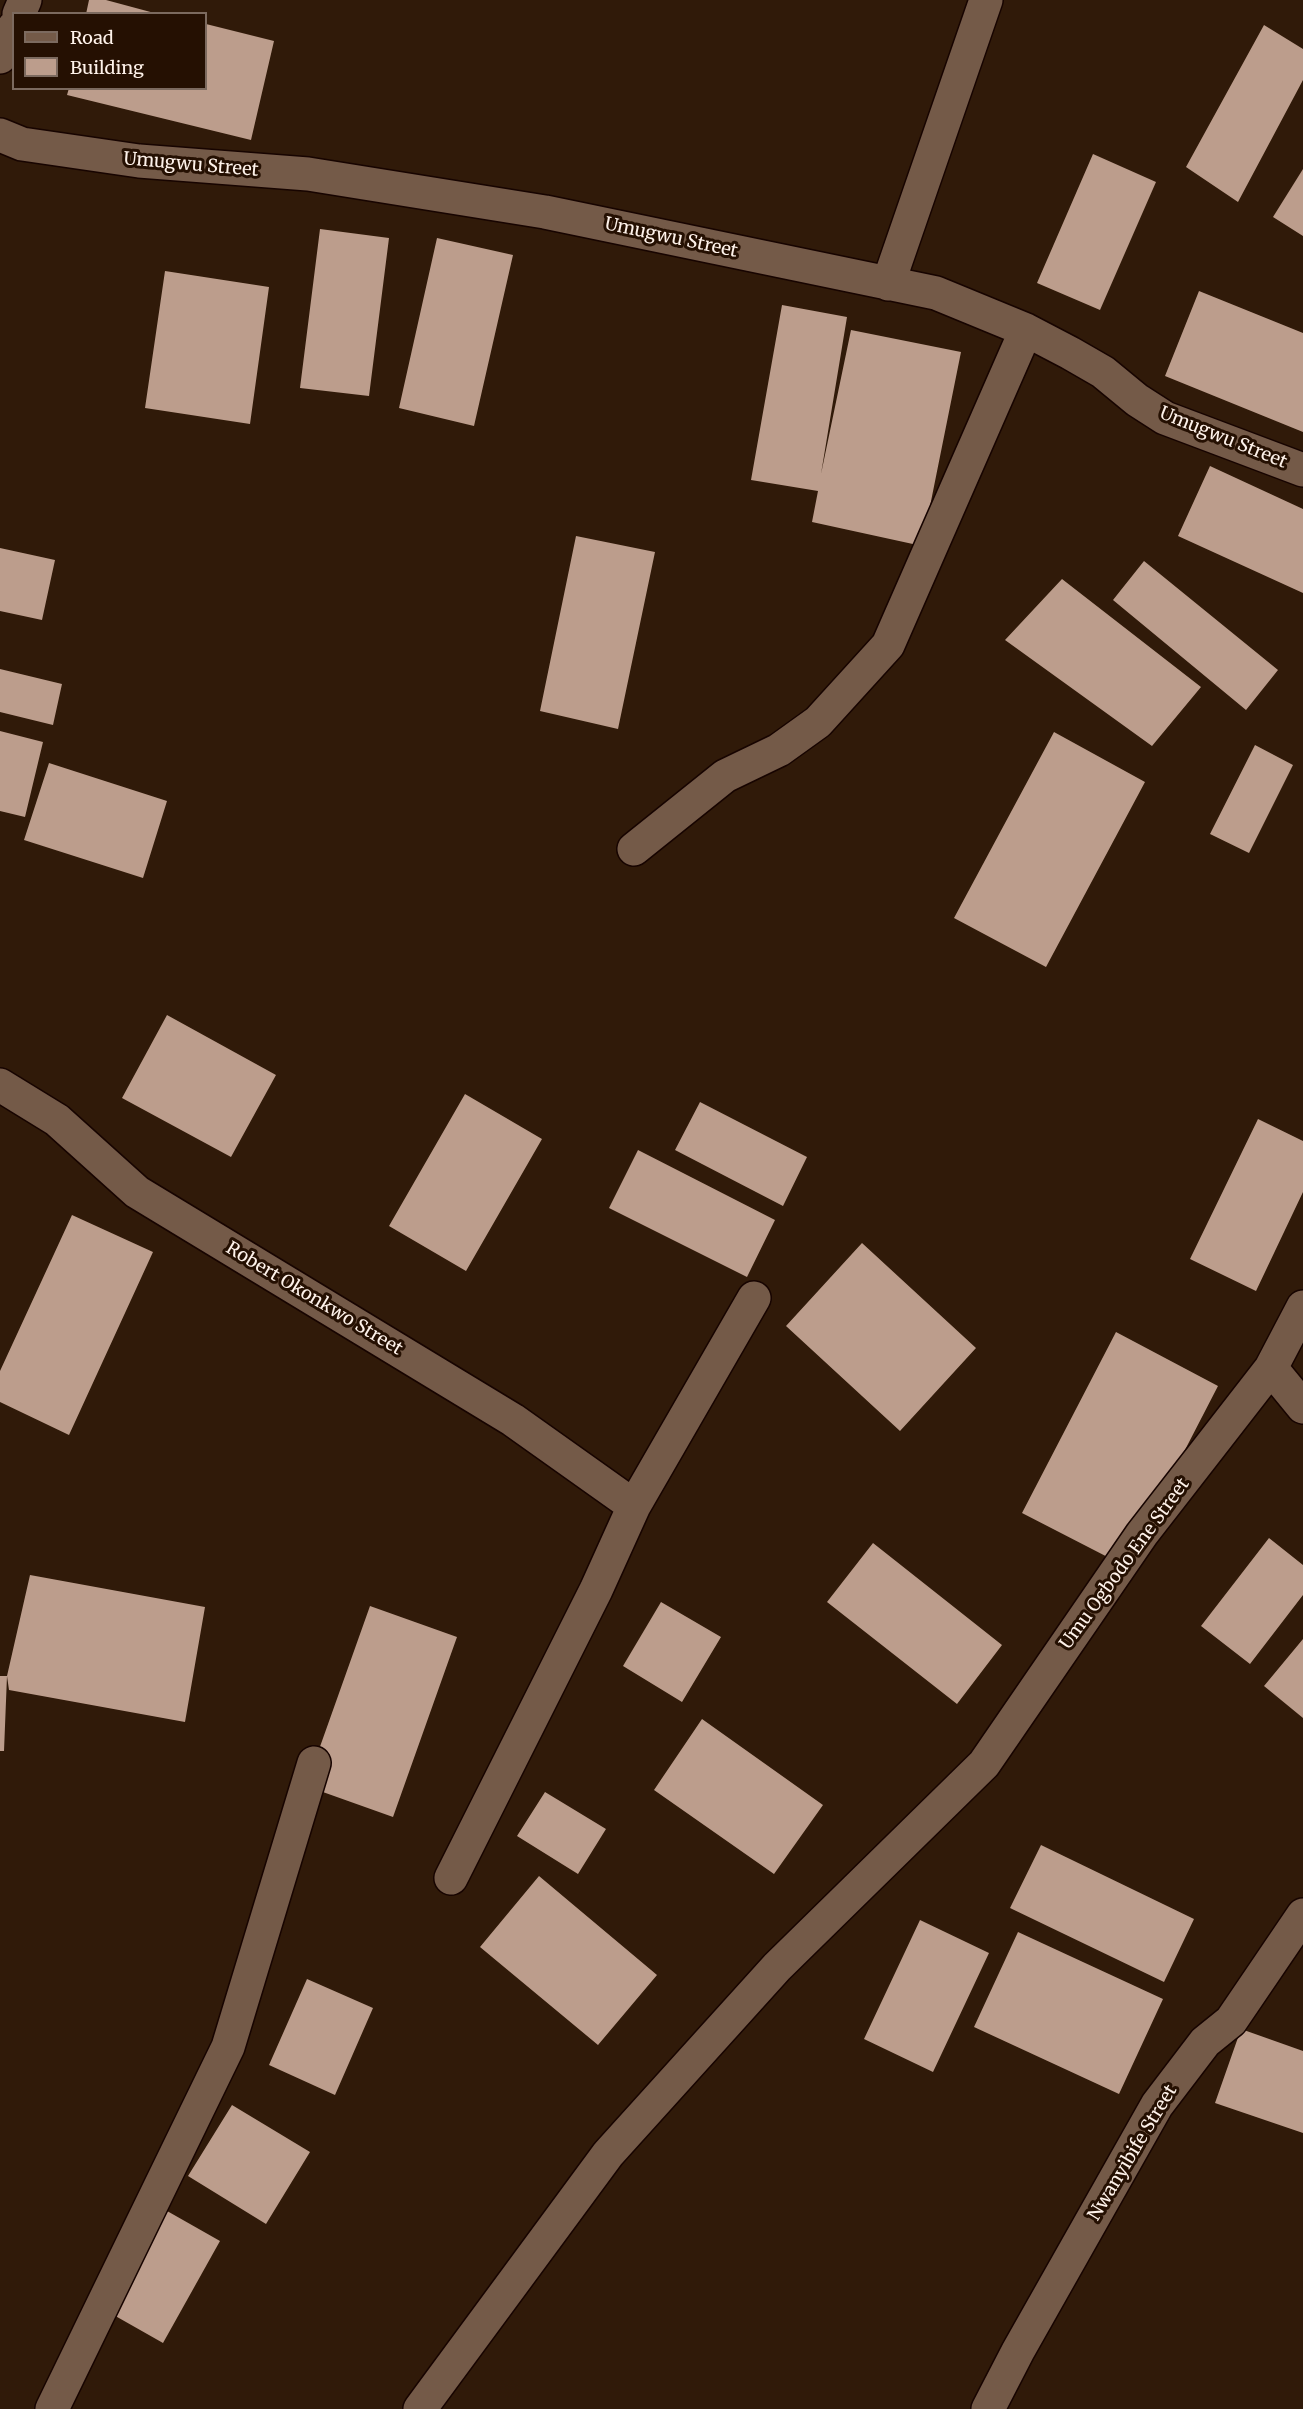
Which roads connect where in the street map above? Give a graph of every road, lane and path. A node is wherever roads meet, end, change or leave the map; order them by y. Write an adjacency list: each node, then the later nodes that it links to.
1 (986, 0): 5 (street)
2 (12, 31): 3 (street)
3 (0, 57)
4 (0, 135): 5 (street, Umugwu Street)
5 (888, 284): 6 (street, Umugwu Street)
6 (1026, 330): 7 (street, Umugwu Street); 8 (street)
7 (1303, 470)
8 (634, 849)
9 (0, 1085): 14 (street, Robert Okonkwo Street)
10 (754, 1298): 14 (street)
11 (1303, 1308): 12 (street)
12 (1271, 1368): 13 (street); 19 (street, Umu Ogbodo Ene Street)
13 (1303, 1407)
14 (634, 1506): 16 (street)
15 (314, 1763): 18 (street)
16 (451, 1878)
17 (1303, 1915): 20 (street, Nwanyibife Street)
18 (52, 2409)
19 (420, 2409)
20 (988, 2409)

